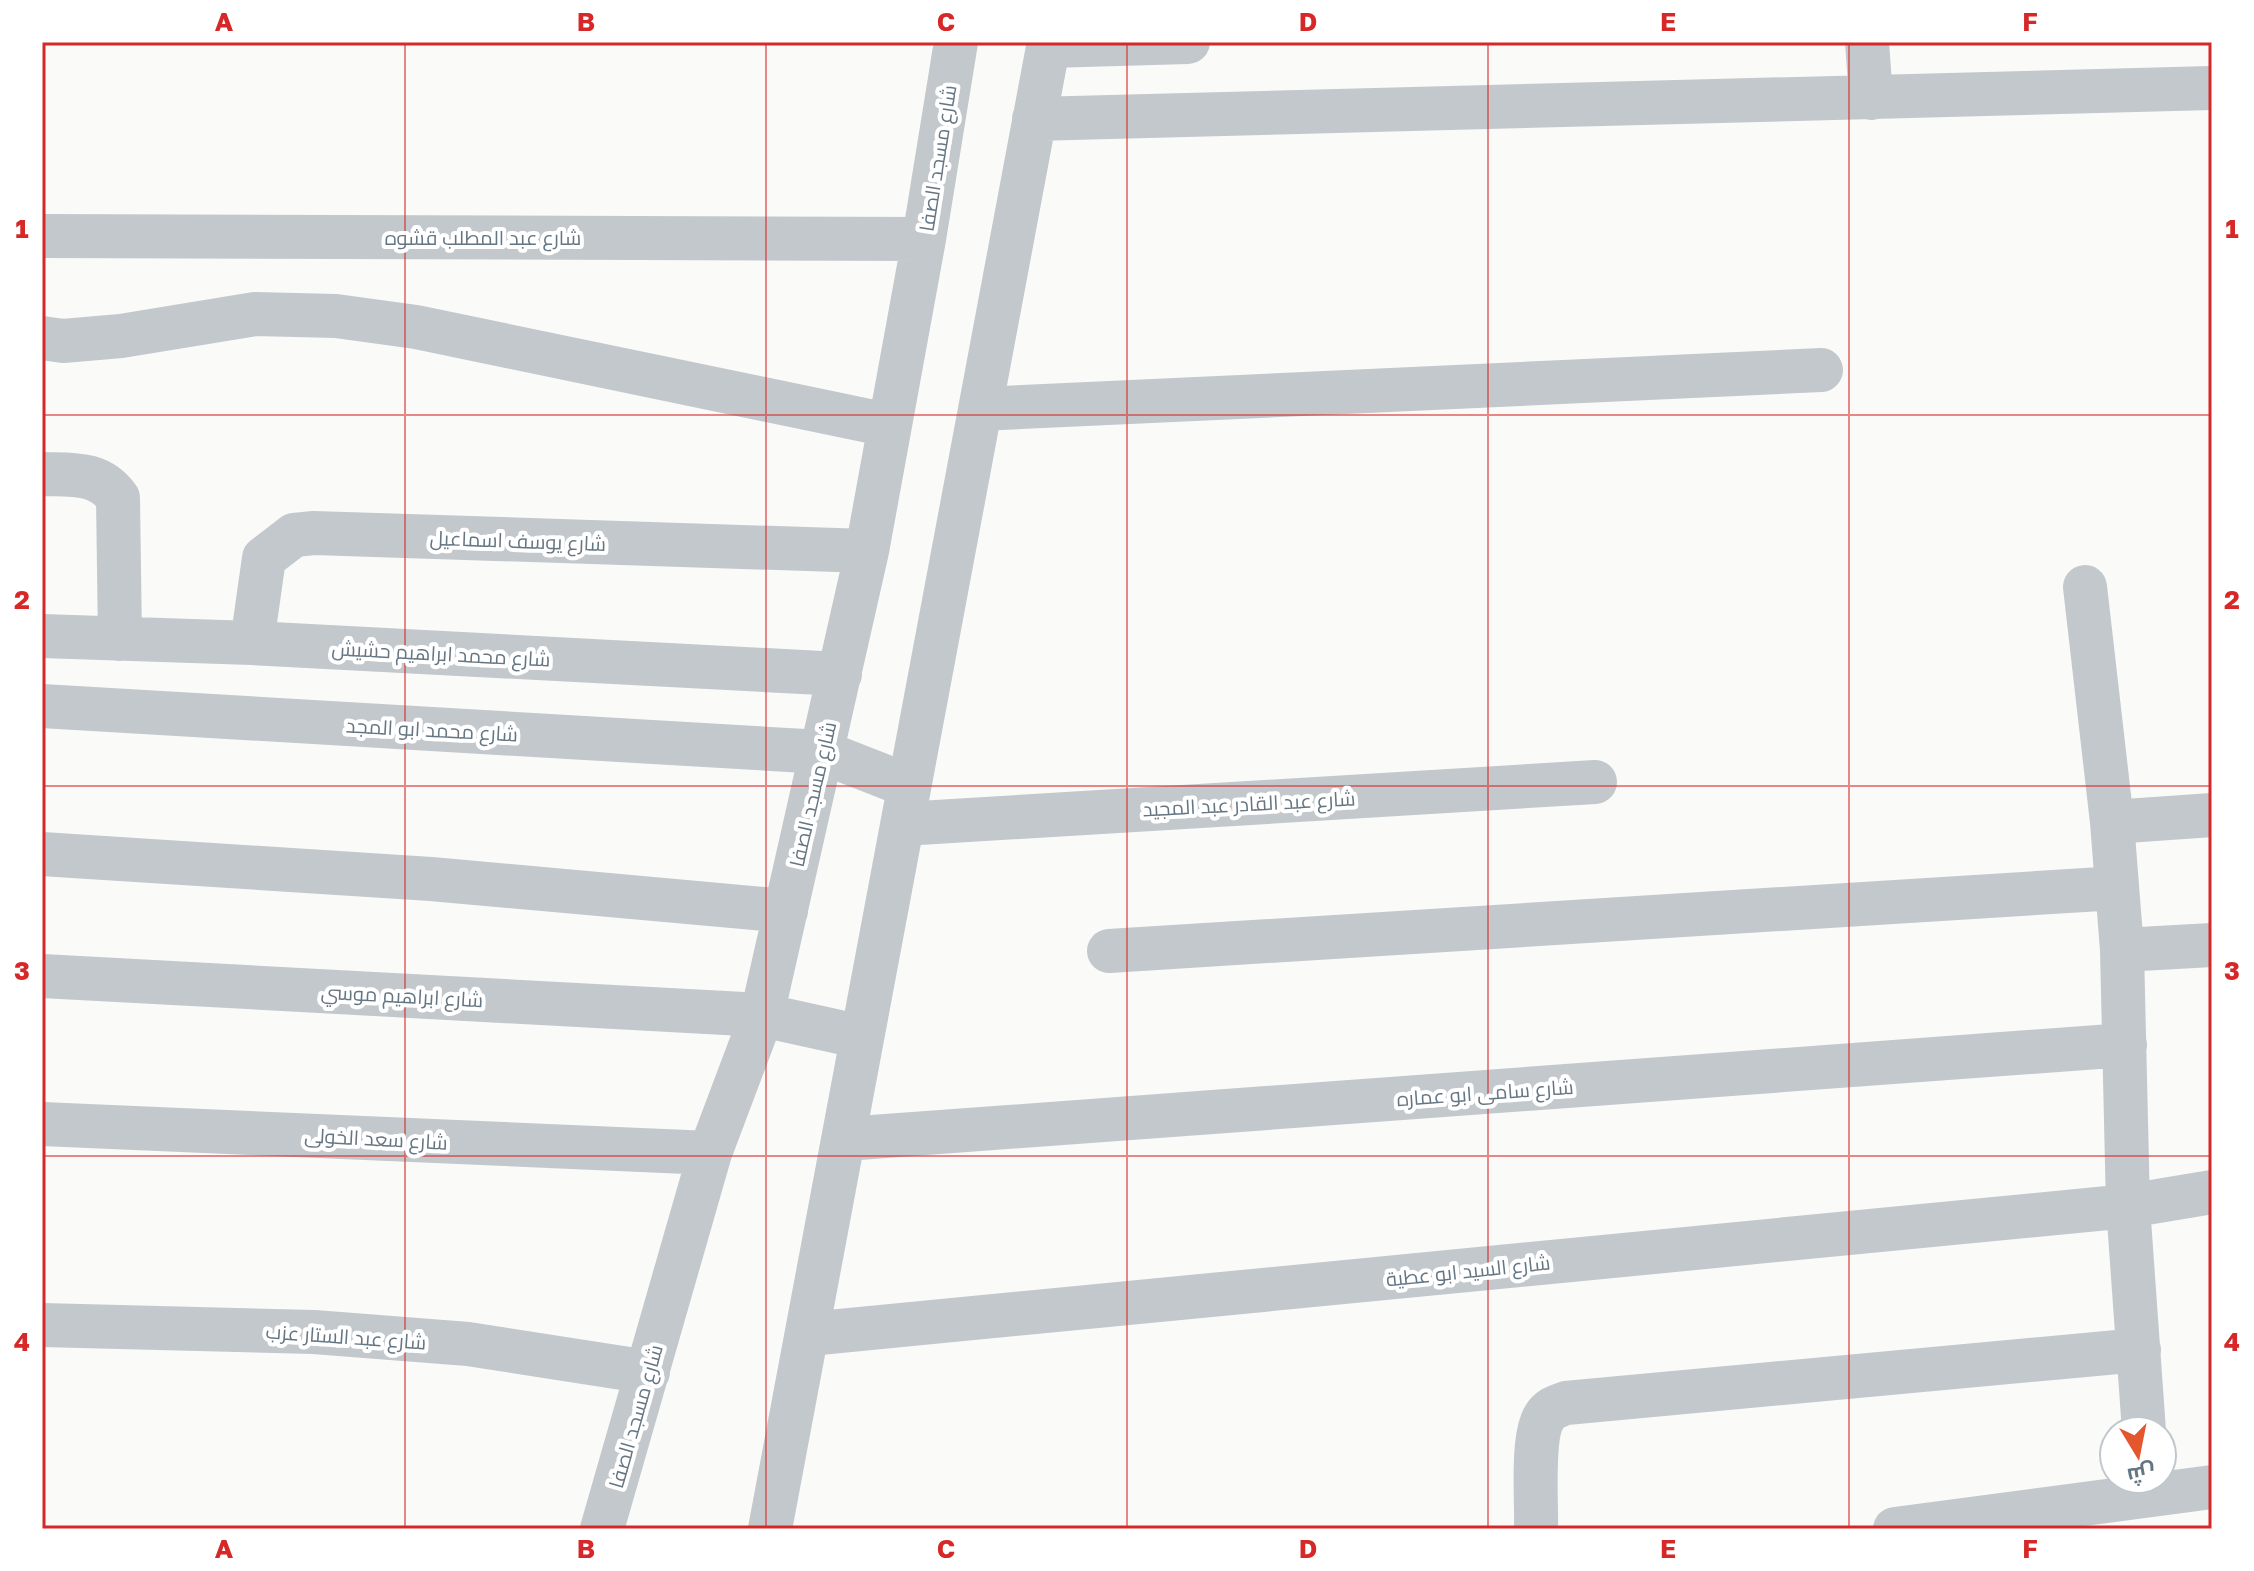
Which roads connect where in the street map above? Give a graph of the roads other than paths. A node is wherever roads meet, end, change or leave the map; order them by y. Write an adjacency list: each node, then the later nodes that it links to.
1 (956, 42): 9 (street, شارع مسجد الصفا)
2 (1188, 42): 4 (street)
3 (1867, 42): 6 (street)
4 (1048, 44): 7 (street)
5 (2212, 88): 6 (street)
6 (1871, 98): 7 (street)
7 (1034, 119): 12 (street)
8 (42, 236): 9 (street, شارع عبد المطلب قشوه)
9 (924, 239): 13 (street, شارع مسجد الصفا)
10 (42, 338): 13 (street)
11 (1821, 370): 12 (street)
12 (980, 409): 24 (street)
13 (888, 425): 15 (street, شارع مسجد الصفا)
14 (42, 474): 18 (street)
15 (867, 551): 19 (street, شارع يوسف اسماعيل); 20 (street, شارع مسجد الصفا)
16 (2085, 587): 26 (street)
17 (42, 636): 18 (street, شارع محمد ابراهيم حشيش)
18 (120, 639): 19 (street, شارع محمد ابراهيم حشيش)
19 (252, 643): 20 (street, شارع محمد ابراهيم حشيش)
20 (840, 674): 22 (street, شارع مسجد الصفا)
21 (42, 706): 22 (street, شارع محمد ابو المجد)
22 (822, 752): 24 (street, شارع محمد ابو المجد); 29 (street, شارع مسجد الصفا)
23 (1595, 782): 24 (street, شارع عبد القادر عبد المجيد)
24 (906, 805): 35 (street)
25 (2212, 815): 26 (street)
26 (2112, 822): 28 (street)
27 (42, 854): 29 (street)
28 (2117, 888): 31 (street); 32 (street)
29 (786, 911): 34 (street, شارع مسجد الصفا)
30 (2212, 945): 31 (street)
31 (2122, 950): 36 (street)
32 (1109, 951)
33 (42, 976): 34 (street, شارع ابراهيم موسي)
34 (762, 1015): 35 (street, شارع ابراهيم موسي); 39 (street, شارع مسجد الصفا)
35 (862, 1037): 38 (street)
36 (2125, 1045): 38 (street, شارع سامى ابو عماره); 41 (street)
37 (42, 1124): 39 (street, شارع سعد الخولى)
38 (845, 1139): 43 (street)
39 (710, 1153): 45 (street, شارع مسجد الصفا)
40 (2212, 1192): 41 (street, شارع السيد ابو عطية)
41 (2128, 1206): 43 (street, شارع السيد ابو عطية); 44 (street)
42 (42, 1325): 45 (street, شارع عبد الستار عزب)
43 (809, 1334): 50 (street)
44 (2139, 1350): 46 (street); 51 (street)
45 (648, 1372): 49 (street, شارع مسجد الصفا)
46 (2143, 1415)
47 (2212, 1487): 48 (street)
48 (2148, 1501): 52 (street)
49 (602, 1529)
50 (770, 1529)
51 (1536, 1529)
52 (1895, 1529)

